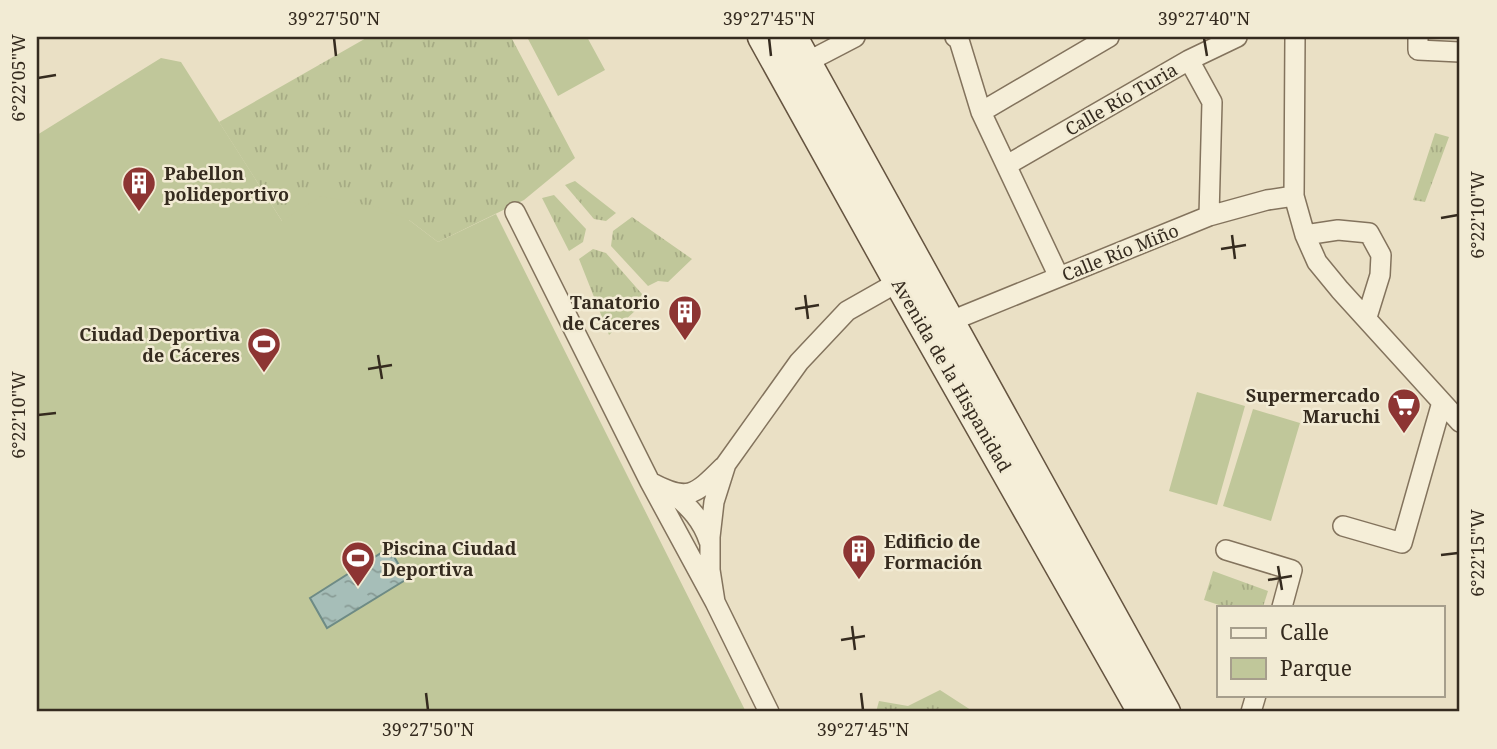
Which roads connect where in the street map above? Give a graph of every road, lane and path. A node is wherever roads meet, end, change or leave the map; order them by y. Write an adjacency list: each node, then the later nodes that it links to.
1 (762, 37): 20 (main road, Avenida de la Hispanidad)
2 (793, 37): 11 (main road, Avenida de la Hispanidad)
3 (855, 37): 11 (street)
4 (954, 37): 12 (street)
5 (1237, 37): 10 (street, Calle Río Turia)
6 (1294, 37): 14 (street)
7 (1099, 39): 12 (street)
8 (1418, 44): 9 (street)
9 (1460, 52)
10 (1189, 60): 13 (street, Calle Río Turia); 16 (street)
11 (807, 62): 19 (main road, Avenida de la Hispanidad)
12 (981, 112): 13 (street)
13 (1007, 165): 18 (street)
14 (1294, 196): 16 (street, Calle Río Miño); 17 (street)
15 (515, 212): 26 (street)
16 (1209, 216): 18 (street, Calle Río Miño)
17 (1305, 235): 21 (street); 21 (street)
18 (1059, 277): 22 (street, Calle Río Miño)
19 (926, 278): 20 (street); 22 (main road, Avenida de la Hispanidad)
20 (898, 282): 25 (street); 34 (main road, Avenida de la Hispanidad)
21 (1367, 317): 23 (street)
22 (951, 321): 36 (main road, Avenida de la Hispanidad)
23 (1442, 402): 24 (street); 30 (street)
24 (1460, 422)
25 (726, 464): 27 (street); 29 (street)
26 (650, 482): 27 (street); 28 (street)
27 (674, 494): 29 (street)
28 (668, 515): 29 (street); 32 (street)
29 (706, 515): 32 (street)
30 (1343, 526)
31 (1226, 550): 33 (street)
32 (715, 602): 35 (street)
33 (1282, 606)
34 (1139, 710)
35 (769, 712)
36 (1166, 712)

